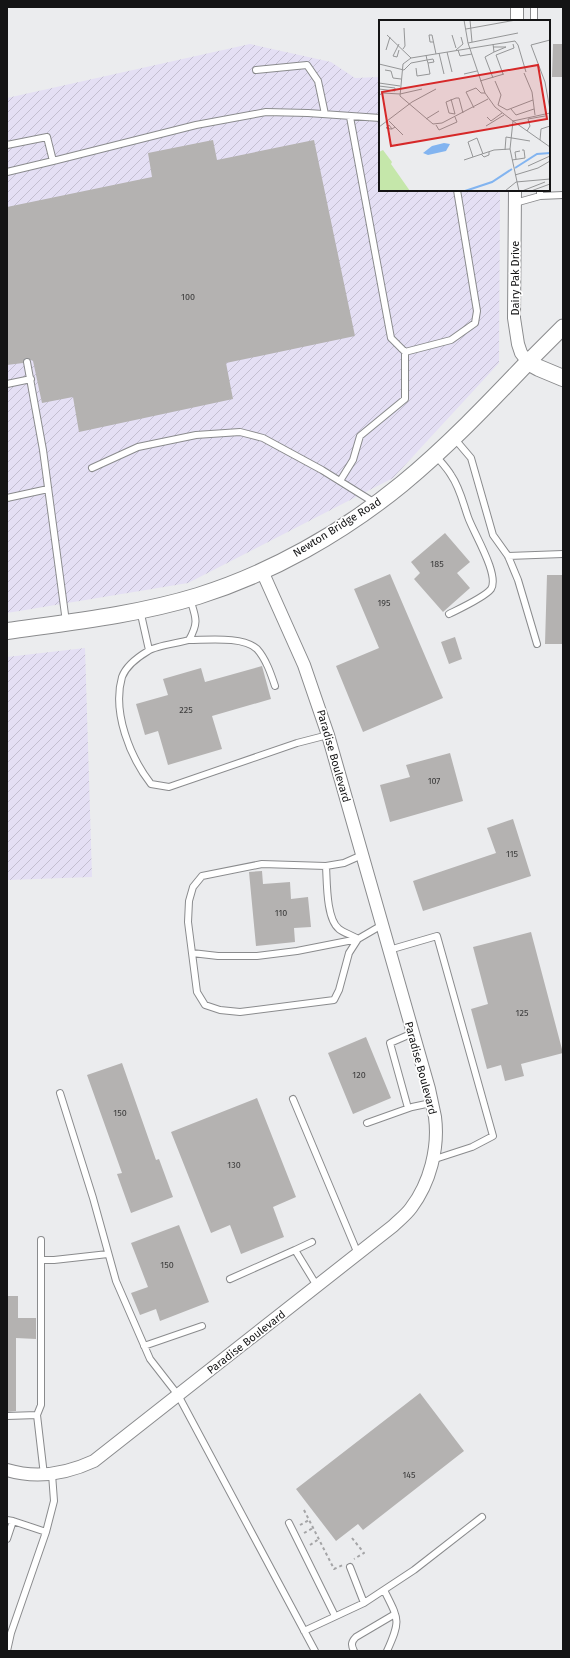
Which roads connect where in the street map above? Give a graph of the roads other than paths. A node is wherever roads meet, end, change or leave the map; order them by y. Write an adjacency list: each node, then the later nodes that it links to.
1 (517, 7): 3 (street)
2 (534, 7): 4 (lane)
3 (517, 20)
4 (534, 20)
5 (256, 70): 6 (lane)
6 (325, 114): 7 (lane); 10 (lane)
7 (350, 117): 8 (lane); 18 (lane)
8 (379, 118)
9 (7, 145): 10 (lane)
10 (53, 161): 11 (lane)
11 (7, 172)
12 (457, 191): 18 (lane)
13 (515, 191): 16 (street, Dairy Pak Drive)
14 (540, 193): 15 (lane); 16 (lane)
15 (563, 195)
16 (515, 203): 20 (street, Dairy Pak Drive)
17 (563, 327): 20 (street)
18 (405, 352): 27 (lane)
19 (27, 362): 22 (lane)
20 (528, 362): 21 (main road); 24 (main road, Newton Bridge Road)
21 (563, 378)
22 (31, 379): 23 (lane); 28 (lane)
23 (7, 384)
24 (453, 437): 25 (main road, Newton Bridge Road); 32 (lane)
25 (435, 454): 30 (main road, Newton Bridge Road); 36 (lane)
26 (92, 468): 27 (lane)
27 (340, 481): 30 (lane)
28 (48, 489): 29 (lane); 37 (lane)
29 (7, 498)
30 (376, 503): 33 (main road, Newton Bridge Road)
31 (563, 554): 32 (lane)
32 (508, 556): 40 (lane)
33 (262, 571): 34 (main road, Newton Bridge Road); 43 (street, Paradise Boulevard)
34 (190, 598): 35 (main road, Newton Bridge Road); 39 (lane)
35 (140, 610): 37 (main road, Newton Bridge Road); 41 (lane)
36 (449, 614)
37 (66, 623): 38 (main road, Newton Bridge Road)
38 (7, 631)
39 (189, 640): 41 (lane); 42 (lane)
40 (537, 644)
41 (149, 650): 43 (lane)
42 (275, 686)
43 (328, 735): 44 (street, Paradise Boulevard)
44 (362, 855): 45 (lane); 46 (street, Paradise Boulevard)
45 (326, 866): 47 (lane); 49 (lane)
46 (382, 925): 47 (lane); 48 (street, Paradise Boulevard)
47 (358, 939): 49 (lane); 49 (lane)
48 (389, 950): 50 (street, Paradise Boulevard); 56 (lane)
49 (192, 953)
50 (413, 1033): 53 (street, Paradise Boulevard); 54 (lane)
51 (60, 1093): 60 (lane)
52 (293, 1100): 61 (lane)
53 (432, 1102): 54 (lane); 56 (street, Paradise Boulevard)
54 (408, 1108): 55 (lane)
55 (367, 1123)
56 (432, 1160): 61 (street, Paradise Boulevard)
57 (41, 1240): 62 (lane)
58 (312, 1242): 59 (lane)
59 (295, 1250): 63 (lane); 64 (lane)
60 (108, 1254): 62 (lane); 66 (lane)
61 (358, 1254): 64 (street, Paradise Boulevard)
62 (41, 1260): 68 (lane)
63 (230, 1279)
64 (317, 1286): 67 (street, Paradise Boulevard)
65 (202, 1326): 66 (lane)
66 (144, 1346): 67 (lane)
67 (178, 1395): 71 (street, Paradise Boulevard); 82 (lane)
68 (37, 1415): 69 (lane); 71 (lane)
69 (7, 1416)
70 (7, 1470): 71 (street, Paradise Boulevard)
71 (48, 1474): 75 (lane)
72 (482, 1517): 78 (lane)
73 (10, 1520): 75 (lane); 76 (lane)
74 (290, 1522): 81 (lane)
75 (46, 1532): 83 (lane)
76 (7, 1539)
77 (348, 1565): 79 (lane)
78 (384, 1590): 79 (lane); 80 (lane)
79 (364, 1602): 81 (lane)
80 (395, 1614): 85 (lane); 86 (lane)
81 (335, 1616): 82 (lane)
82 (304, 1631): 84 (lane)
83 (8, 1651)
84 (315, 1651)
85 (354, 1651)
86 (387, 1651)

